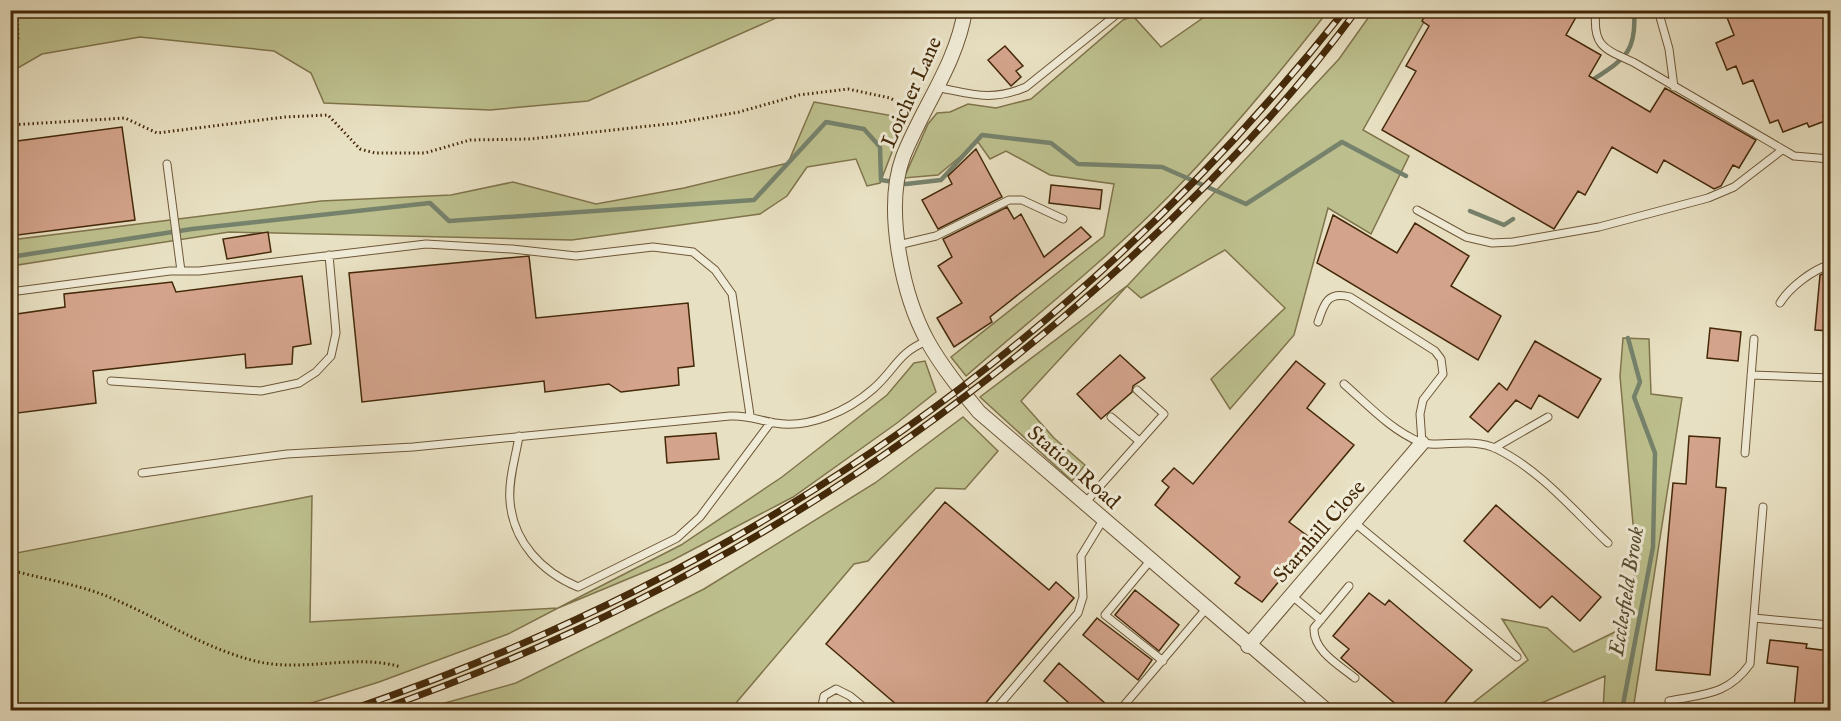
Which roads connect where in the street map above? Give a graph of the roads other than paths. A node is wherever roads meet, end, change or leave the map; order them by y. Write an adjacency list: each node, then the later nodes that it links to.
1 (965, 10): 5 (street, Loicher Lane)
2 (1122, 10): 5 (lane)
3 (1596, 10): 6 (lane)
4 (1658, 10): 6 (lane)
5 (936, 87): 10 (street, Loicher Lane)
6 (1674, 87): 7 (lane)
7 (1782, 150): 8 (lane); 11 (lane)
8 (1830, 159)
9 (167, 164): 16 (lane)
10 (895, 192): 13 (street, Station Road)
11 (1417, 210)
12 (1063, 219): 13 (lane)
13 (898, 245): 21 (street, Station Road)
14 (329, 255): 16 (lane); 24 (lane); 27 (lane)
15 (1830, 265): 18 (lane)
16 (181, 271): 17 (lane)
17 (10, 292)
18 (1780, 303)
19 (1318, 322): 33 (lane)
20 (1754, 339): 22 (lane)
21 (927, 341): 30 (lane); 37 (street, Station Road)
22 (1751, 375): 23 (lane); 35 (lane)
23 (1830, 378)
24 (111, 381)
25 (1344, 384): 33 (lane)
26 (1137, 390): 32 (lane)
27 (750, 415): 30 (lane); 31 (lane)
28 (1111, 417): 32 (lane)
29 (1548, 417): 34 (lane)
30 (771, 422): 31 (lane)
31 (519, 436): 36 (lane)
32 (1139, 441): 37 (lane)
33 (1422, 443): 34 (lane); 40 (street, Starnhill Close)
34 (1494, 448): 41 (lane)
35 (1746, 453)
36 (142, 473)
37 (1084, 502): 39 (street, Station Road)
38 (1763, 507): 46 (lane)
39 (1103, 520): 42 (street, Station Road); 56 (lane)
40 (1355, 523): 44 (street, Starnhill Close); 50 (lane)
41 (1608, 543)
42 (1150, 561): 45 (street, Station Road); 51 (lane)
43 (1349, 586): 47 (lane)
44 (1291, 595): 47 (lane); 49 (street, Starnhill Close)
45 (1206, 609): 49 (street, Station Road); 51 (lane)
46 (1754, 618): 48 (lane); 53 (lane)
47 (1321, 620): 52 (lane)
48 (1830, 625)
49 (1248, 646): 58 (street, Station Road)
50 (1517, 657)
51 (1163, 661): 57 (lane)
52 (1355, 678)
53 (1669, 701)
54 (821, 711): 55 (lane)
55 (867, 711)
56 (995, 711)
57 (1120, 711)
58 (1326, 711)

